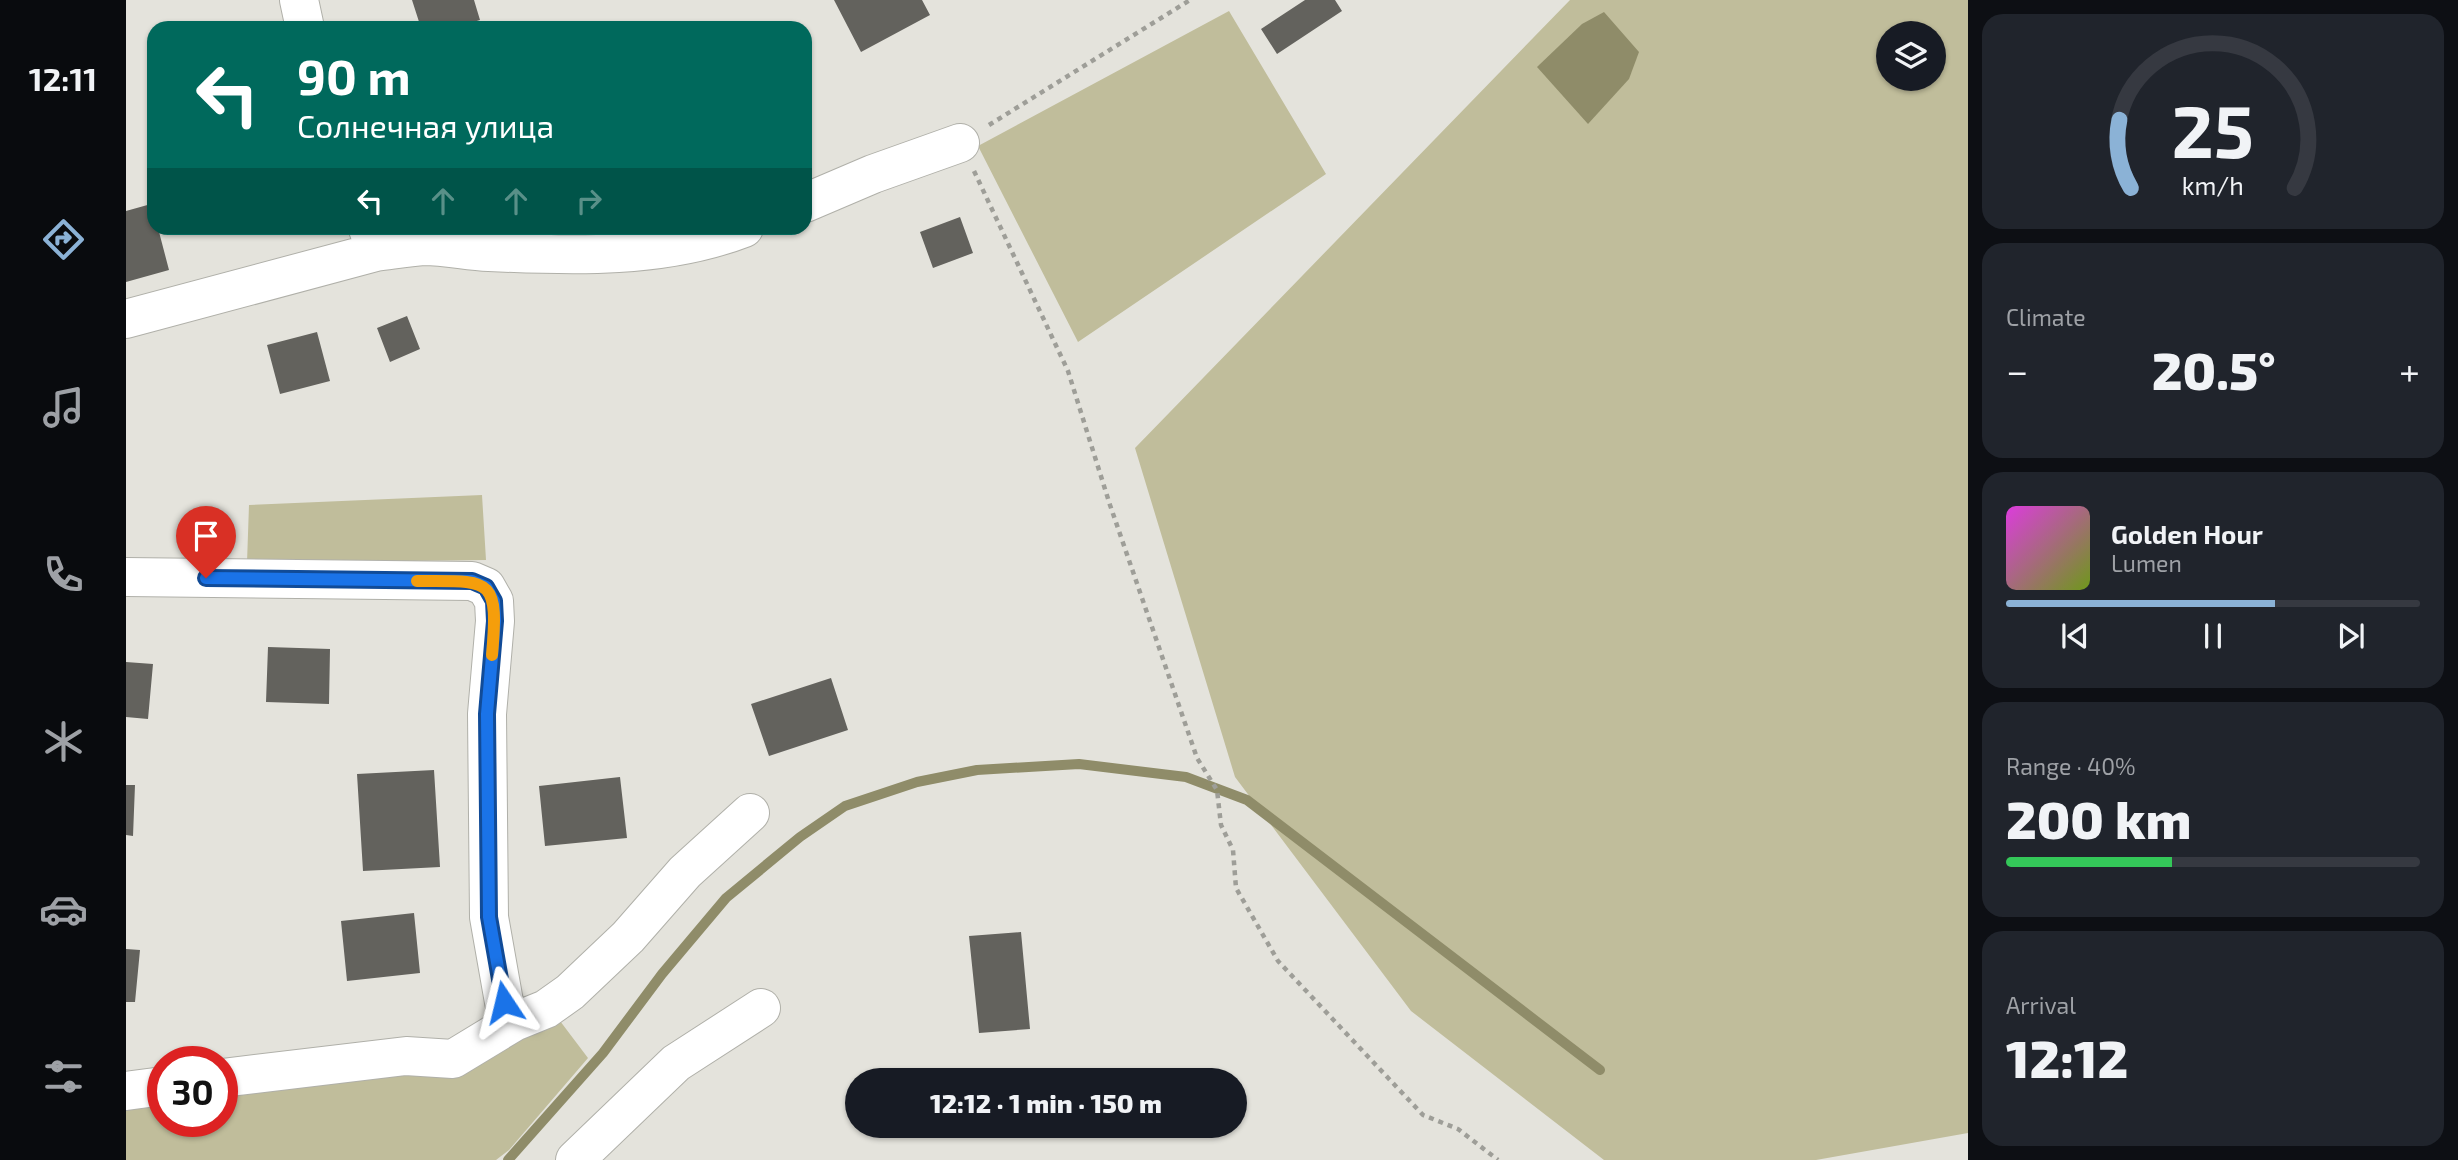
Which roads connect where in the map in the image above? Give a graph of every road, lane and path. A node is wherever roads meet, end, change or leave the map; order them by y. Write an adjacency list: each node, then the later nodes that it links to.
1 (299, 0): 3 (street)
2 (1190, 0): 4 (path)
3 (304, 21)
4 (960, 143): 5 (street); 17 (path)
5 (812, 200)
6 (720, 235): 7 (street)
7 (372, 240): 8 (street)
8 (126, 319)
9 (126, 578): 12 (street)
10 (751, 813): 12 (street)
11 (761, 1007): 16 (street)
12 (514, 1021): 13 (street)
13 (238, 1076)
14 (147, 1088): 15 (street)
15 (126, 1091)
16 (575, 1160)
17 (1498, 1160)

